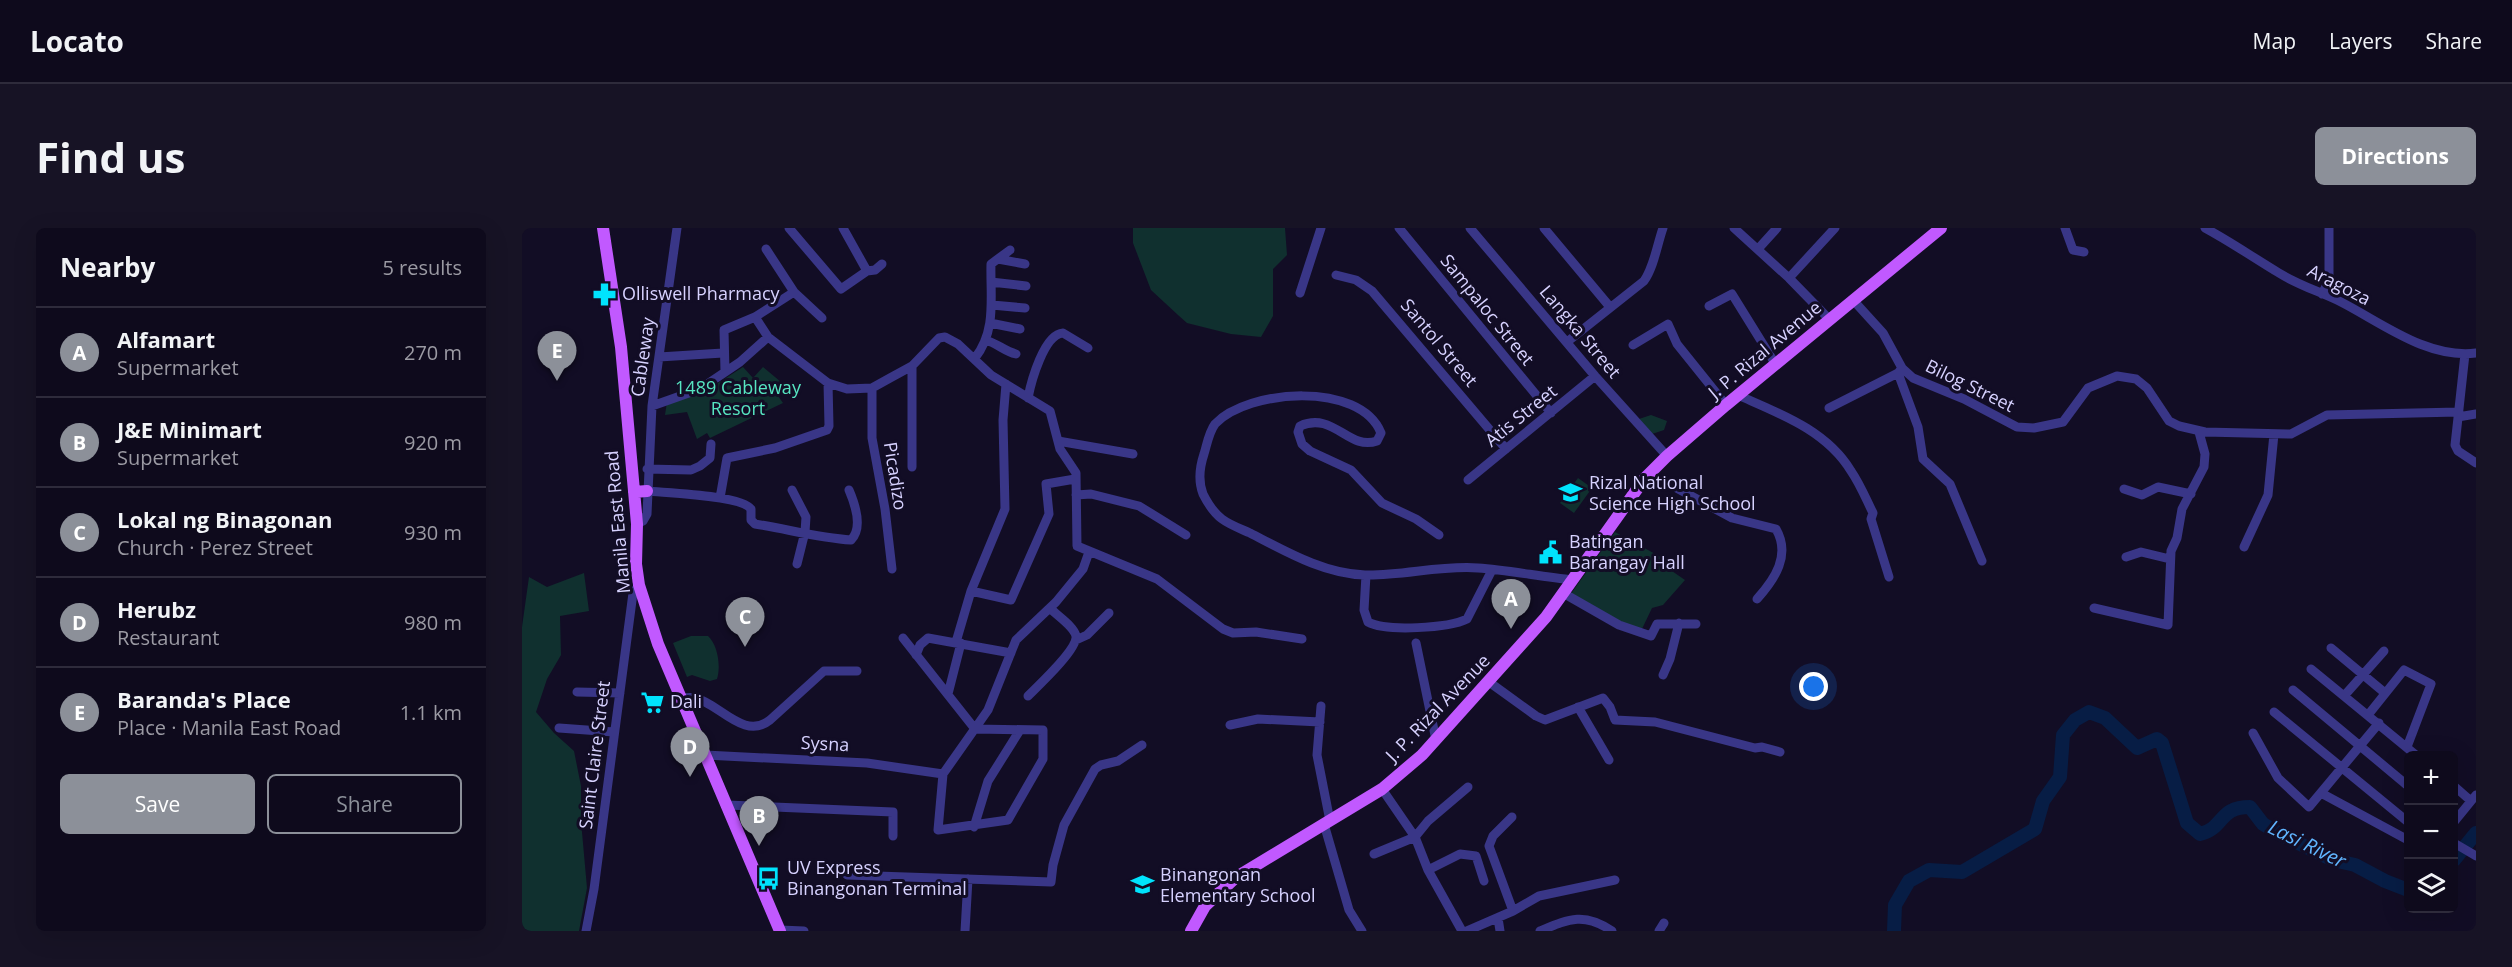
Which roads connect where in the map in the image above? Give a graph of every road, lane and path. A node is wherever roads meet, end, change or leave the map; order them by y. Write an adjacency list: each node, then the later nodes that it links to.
1 (603, 228): 85 (main road, Manila East Road)
2 (677, 228): 51 (street, Cableway)
3 (843, 228): 24 (street)
4 (1321, 228): 30 (street)
5 (1399, 228): 66 (street, Sampaloc Street)
6 (1470, 228): 44 (street, Langka Street)
7 (1544, 228): 35 (street)
8 (1663, 228): 35 (street)
9 (1734, 228): 18 (street)
10 (1777, 228): 18 (street)
11 (1835, 228): 26 (street)
12 (1941, 228): 32 (main road, J. P. Rizal Avenue)
13 (2065, 228): 20 (street)
14 (2205, 228): 31 (street, Aragoza)
15 (2329, 228): 31 (street)
16 (794, 229): 24 (street)
17 (766, 249): 29 (street)
18 (1758, 249): 26 (street)
19 (1010, 250): 21 (street)
20 (2084, 252)
21 (998, 259): 23 (street); 27 (street)
22 (882, 264): 24 (street)
23 (1025, 264)
24 (867, 271)
25 (1336, 275): 73 (street, Santol Street)
26 (1789, 278): 39 (street)
27 (991, 282): 28 (street); 33 (street)
28 (1026, 286)
29 (794, 292): 37 (street); 38 (street)
30 (1300, 292)
31 (2322, 294): 50 (street, Aragoza)
32 (1854, 300): 39 (main road, J. P. Rizal Avenue); 55 (street, Bilog Street)
33 (992, 305): 36 (street); 40 (street)
34 (1709, 306): 53 (street)
35 (1610, 307): 44 (street)
36 (1024, 308)
37 (755, 317): 42 (street); 47 (street)
38 (822, 318)
39 (1830, 320): 53 (main road, J. P. Rizal Avenue)
40 (990, 323): 41 (street); 43 (street)
41 (1020, 329)
42 (768, 337): 56 (street); 58 (street)
43 (986, 340): 49 (street); 52 (street)
44 (1567, 342): 57 (street, Langka Street)
45 (1632, 345): 63 (street)
46 (1088, 348): 62 (street)
47 (723, 353): 51 (street); 56 (street)
48 (2476, 353): 50 (street, Aragoza)
49 (1016, 354)
50 (2465, 354): 68 (street)
51 (660, 357): 64 (street, Cableway)
52 (975, 358): 54 (street); 59 (street)
53 (1776, 365): 61 (main road, J. P. Rizal Avenue)
54 (912, 366): 60 (street); 77 (street)
55 (1900, 371): 65 (street); 69 (street, Bilog Street); 96 (street)
56 (725, 372): 64 (street)
57 (1595, 376): 66 (street, Atis Street); 75 (street, Langka Street)
58 (828, 383): 60 (street); 88 (street)
59 (1006, 384): 62 (street); 104 (street)
60 (872, 388): 98 (street, Picadizo)
61 (1740, 396): 63 (main road, J. P. Rizal Avenue); 101 (street)
62 (1028, 398): 71 (street)
63 (1726, 405): 75 (main road, J. P. Rizal Avenue)
64 (652, 406): 78 (street, Cableway)
65 (1829, 408)
66 (1551, 413): 73 (street, Atis Street)
67 (2476, 414): 68 (street, Bilog Street)
68 (2458, 415): 70 (street, Bilog Street); 76 (street)
69 (2199, 432): 70 (street, Bilog Street); 86 (street)
70 (2274, 434): 92 (street)
71 (1058, 441): 74 (street); 80 (street)
72 (711, 444): 78 (street)
73 (1506, 449): 81 (street, Atis Street)
74 (1133, 454)
75 (1667, 456): 79 (main road, J. P. Rizal Avenue)
76 (2476, 463)
77 (912, 466)
78 (647, 469): 85 (street, Cableway)
79 (1645, 478): 102 (main road, J. P. Rizal Avenue); 106 (street)
80 (1075, 479): 87 (street); 104 (street)
81 (1468, 480)
82 (2124, 489): 86 (street)
83 (792, 490): 89 (street)
84 (849, 490): 89 (street)
85 (640, 491): 88 (street); 103 (main road, Manila East Road)
86 (2190, 494): 95 (street)
87 (1076, 495): 90 (street); 93 (street)
88 (720, 498): 89 (street)
89 (805, 532): 97 (street)
90 (1186, 535)
91 (1439, 535): 100 (street)
92 (2244, 547)
93 (1089, 552): 107 (street); 113 (street)
94 (2126, 558): 95 (street)
95 (2170, 559): 108 (street)
96 (1982, 561)
97 (797, 564)
98 (892, 569)
99 (1492, 570): 100 (street); 100 (street); 102 (street)
100 (1366, 575)
101 (1888, 577)
102 (1573, 580): 105 (main road, J. P. Rizal Avenue)
103 (639, 585): 128 (street, Saint Claire Street); 133 (main road, Manila East Road)
104 (971, 591): 115 (street)
105 (1563, 593): 110 (street); 125 (main road, J. P. Rizal Avenue)
106 (1757, 599)
107 (1050, 608): 114 (street); 119 (street)
108 (2094, 608)
109 (1109, 612): 114 (street)
110 (1679, 623): 111 (street); 124 (street)
111 (1696, 624)
112 (903, 638): 120 (street)
113 (1302, 639)
114 (1076, 640): 131 (street)
115 (958, 643): 119 (street); 120 (street); 130 (street)
116 (1416, 643): 146 (street)
117 (2331, 648): 123 (street)
118 (2385, 651): 123 (street)
119 (1011, 653): 142 (street)
120 (916, 655): 130 (street)
121 (2311, 669): 132 (street)
122 (857, 671): 133 (street)
123 (2363, 674): 129 (street); 132 (street)
124 (1663, 675)
125 (1489, 682): 135 (street); 146 (main road, J. P. Rizal Avenue)
126 (2293, 690): 148 (street)
127 (577, 692): 128 (street)
128 (620, 693): 144 (street, Saint Claire Street)
129 (2385, 693): 137 (street); 149 (street)
130 (948, 694): 142 (street)
131 (1029, 696)
132 (2344, 696): 137 (street)
133 (681, 698): 152 (main road, Manila East Road)
134 (1322, 706): 138 (street)
135 (1578, 707): 151 (street); 153 (street)
136 (2274, 712): 154 (street)
137 (2368, 715): 139 (street)
138 (1320, 722): 140 (street); 166 (street)
139 (2379, 723): 148 (street); 149 (street)
140 (1230, 725)
141 (560, 728): 144 (street)
142 (975, 729): 143 (street); 155 (street)
143 (1020, 730): 167 (street); 167 (street)
144 (614, 732): 180 (street, Saint Claire Street)
145 (2253, 733): 160 (street)
146 (1436, 740): 159 (main road, J. P. Rizal Avenue)
147 (1142, 745): 174 (street)
148 (2360, 746): 154 (street); 156 (street)
149 (2407, 747): 150 (street)
150 (2411, 751)
151 (1780, 752)
152 (705, 755): 155 (street, Sysna); 162 (main road, Manila East Road)
153 (1609, 760)
154 (2342, 767): 160 (street); 165 (street)
155 (943, 774): 167 (street)
156 (2404, 782)
157 (1468, 787): 169 (street)
158 (2458, 788): 161 (street)
159 (1382, 789): 166 (main road, J. P. Rizal Avenue); 169 (street)
160 (2321, 793): 170 (street)
161 (2474, 798): 164 (street)
162 (727, 805): 168 (street); 179 (main road, Manila East Road)
163 (1512, 817): 177 (street)
164 (2458, 817)
165 (2404, 818)
166 (1327, 823): 183 (main road, J. P. Rizal Avenue); 184 (street)
167 (974, 827)
168 (892, 836)
169 (1415, 837): 171 (street); 172 (street)
170 (2404, 837)
171 (1374, 854)
172 (1428, 870): 176 (street); 185 (street)
173 (847, 875): 174 (street)
174 (968, 879): 182 (street)
175 (1615, 880): 177 (street)
176 (1484, 881)
177 (1513, 911): 178 (street)
178 (1498, 918): 186 (street); 187 (street)
179 (780, 930): 181 (street)
180 (586, 931)
181 (804, 931)
182 (965, 931)
183 (1191, 931)
184 (1362, 931)
185 (1462, 931)
186 (1467, 931)
187 (1500, 931)
188 (1540, 931): 189 (street)
189 (1612, 931)

